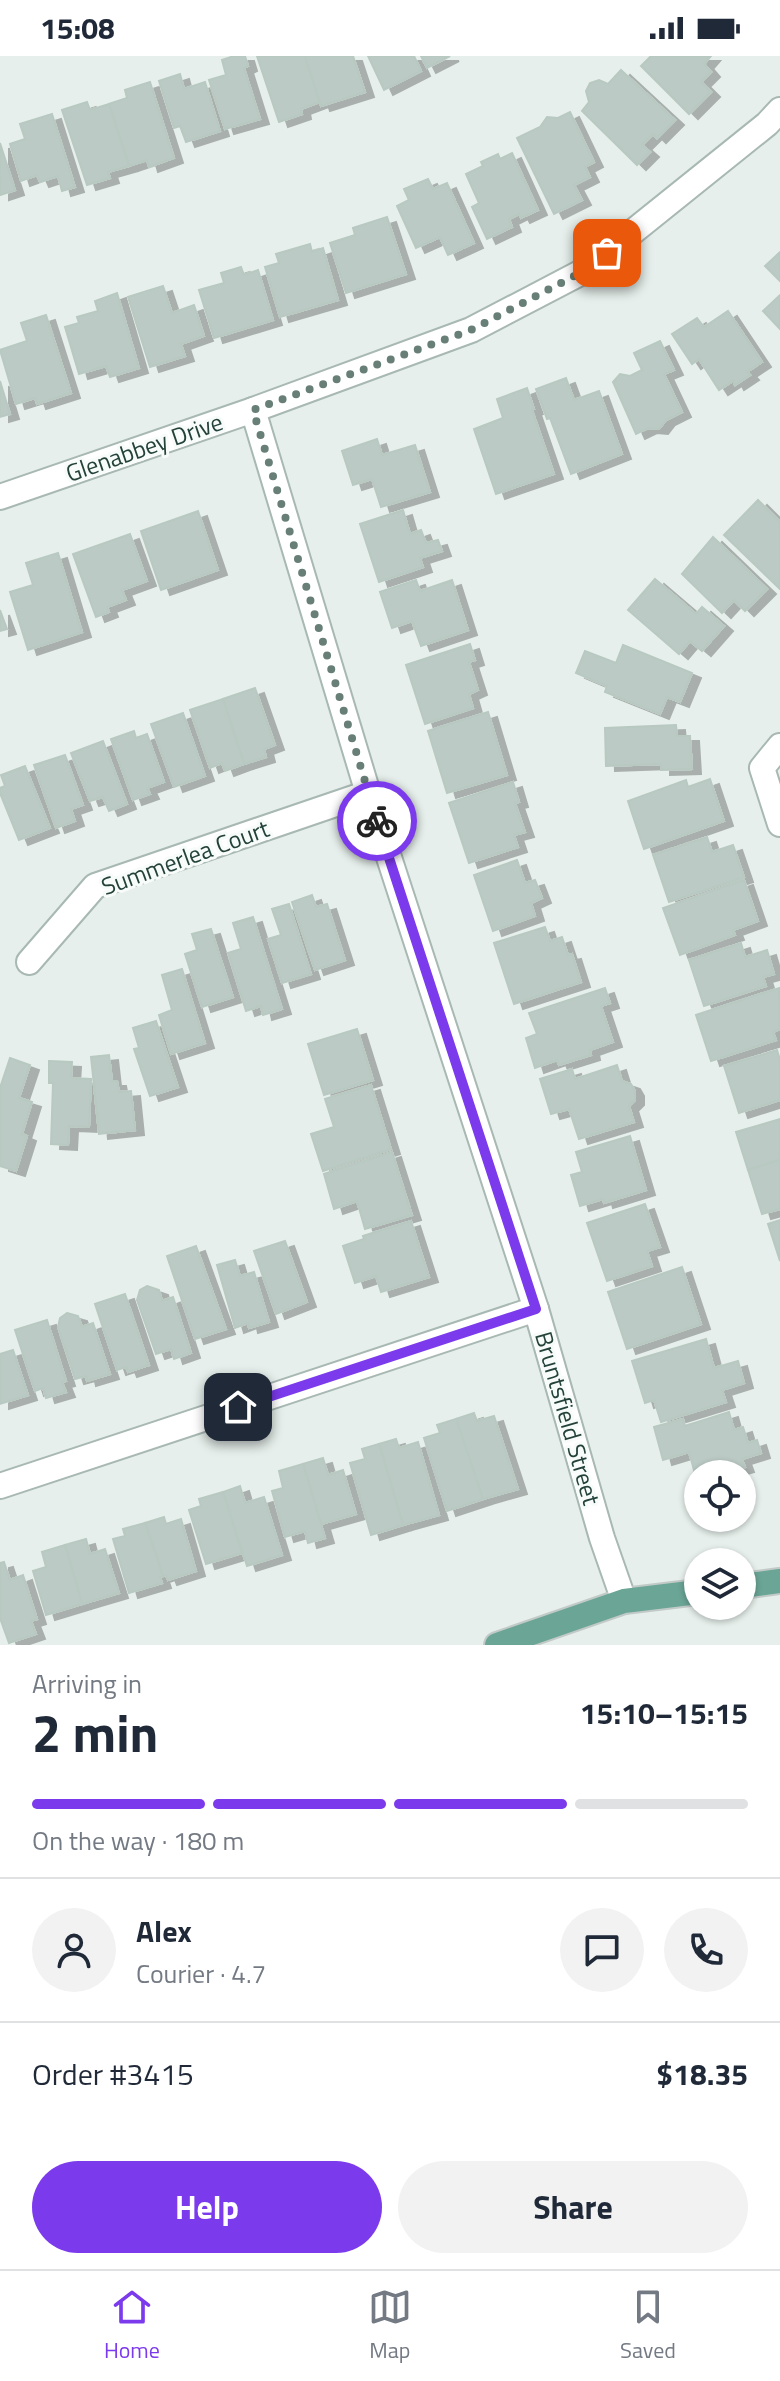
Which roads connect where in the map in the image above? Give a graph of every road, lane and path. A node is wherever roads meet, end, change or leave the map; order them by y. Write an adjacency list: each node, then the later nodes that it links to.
1 (780, 110): 2 (street, Glenabbey Drive)
2 (253, 410): 3 (street, Glenabbey Drive); 5 (street, Bruntsfield Street)
3 (0, 497)
4 (780, 746): 6 (street)
5 (368, 793): 7 (street, Summerlea Court); 8 (street, Bruntsfield Street)
6 (780, 824)
7 (29, 962)
8 (536, 1309): 9 (street); 13 (street, Bruntsfield Street)
9 (0, 1486)
10 (780, 1581): 11 (main road)
11 (756, 1584)
12 (684, 1594): 13 (main road)
13 (624, 1601): 14 (main road)
14 (497, 1645)

